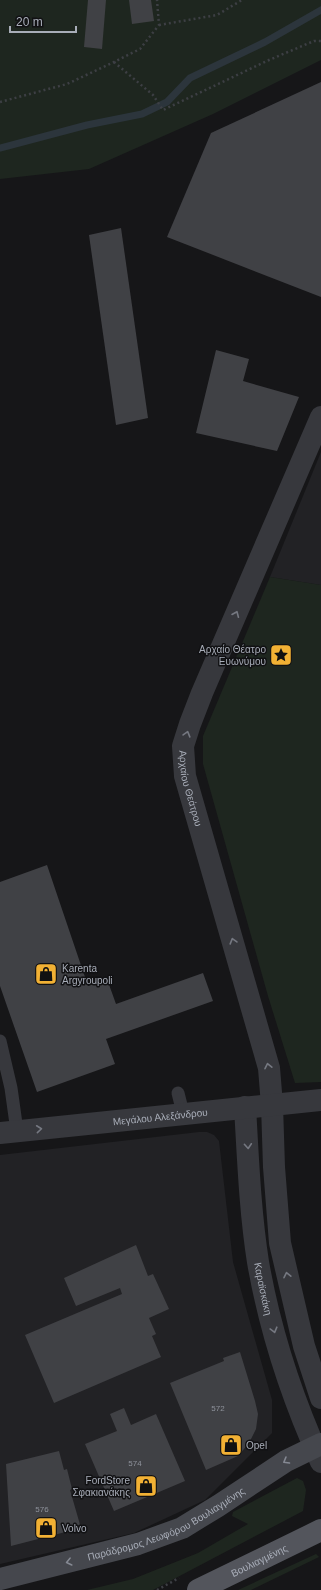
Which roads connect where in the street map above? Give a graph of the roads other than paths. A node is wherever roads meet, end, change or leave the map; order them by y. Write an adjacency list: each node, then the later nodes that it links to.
1 (321, 417): 4 (street, Αρχαίου Θεάτρου, one-way to 1)
2 (0, 1041): 6 (lane)
3 (321, 1100): 4 (street, Μεγάλου Αλεξάνδρου)
4 (272, 1105): 5 (street, Μεγάλου Αλεξάνδρου); 7 (street, one-way to 4)
5 (245, 1107): 6 (street, Μεγάλου Αλεξάνδρου, one-way to 5); 8 (street, Καραϊσκάκη, one-way to 8)
6 (8, 1132)
7 (321, 1398)
8 (319, 1451): 10 (street, Παράδρομος Λεωφόρου Βουλιαγμένης, one-way to 10)
9 (321, 1530): 11 (main road, Βουλιαγμένης)
10 (0, 1579)
11 (198, 1590)

